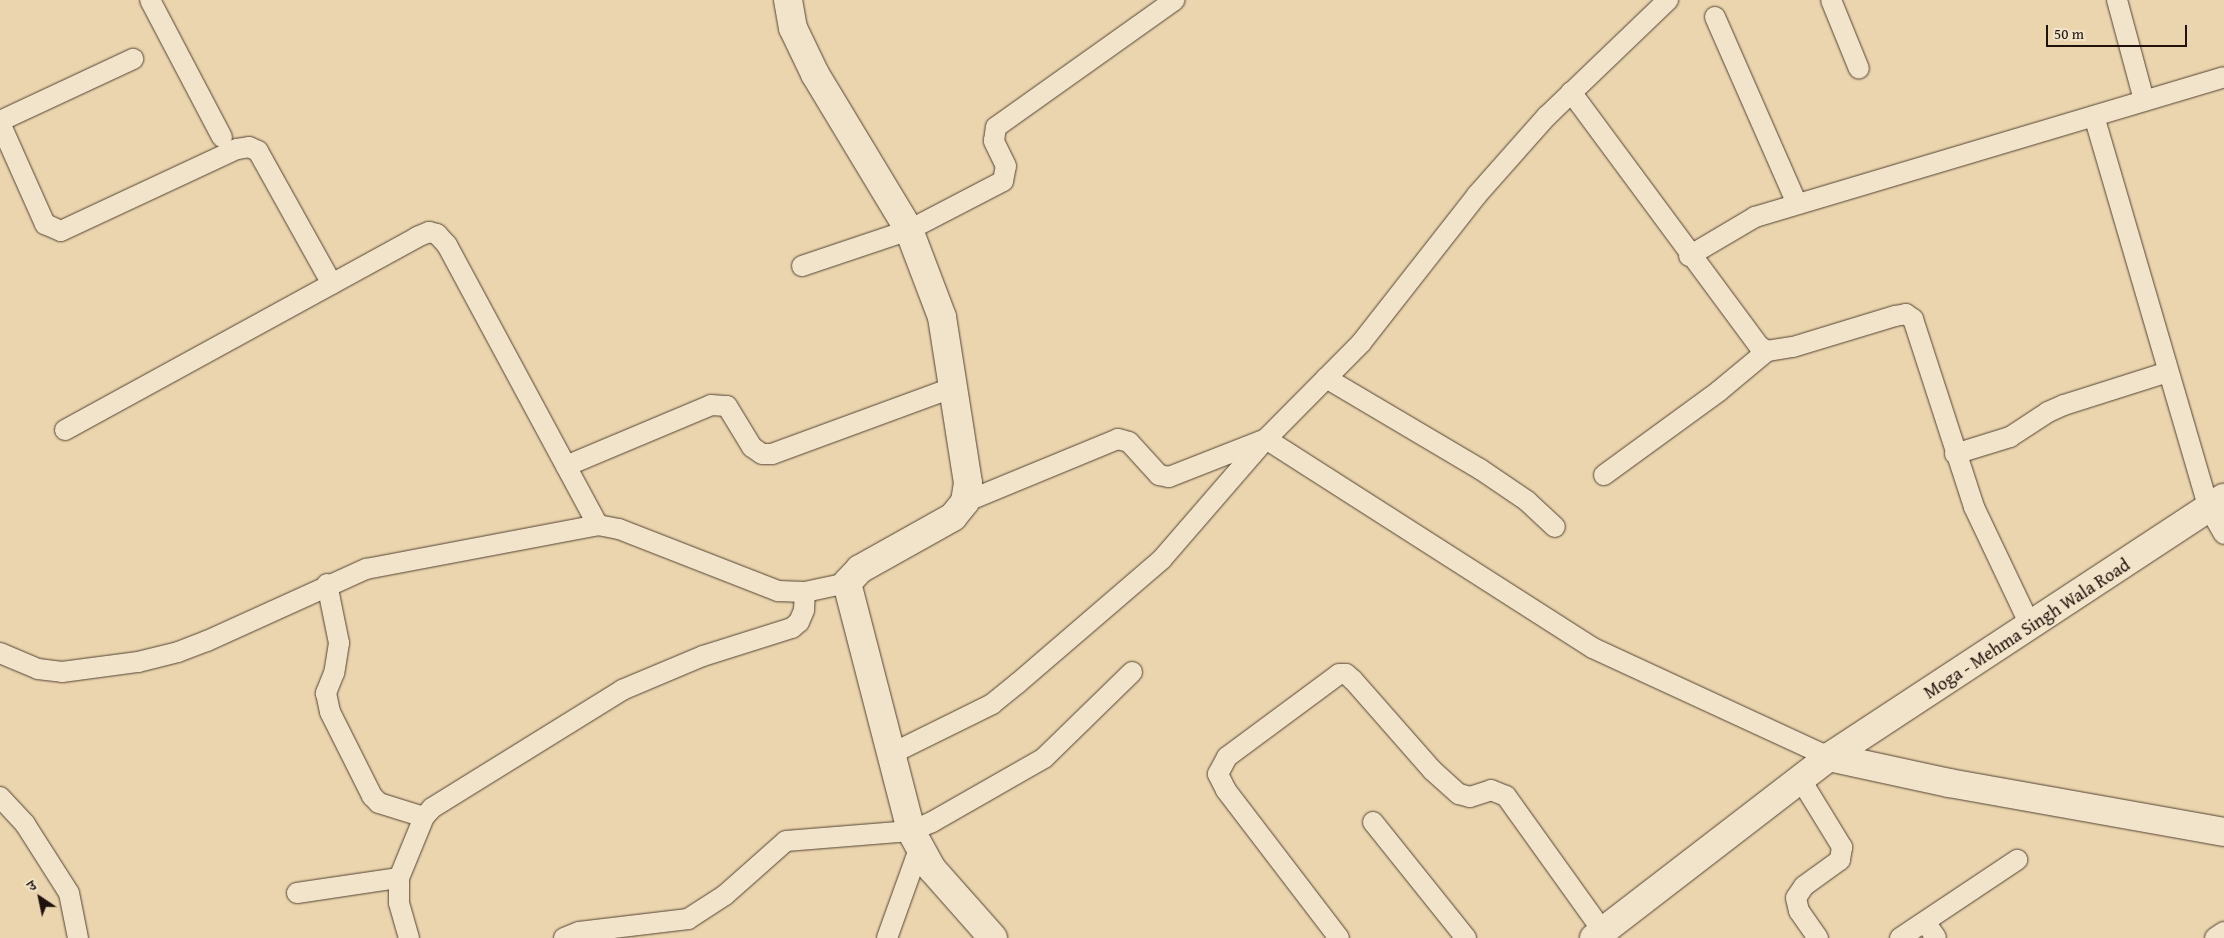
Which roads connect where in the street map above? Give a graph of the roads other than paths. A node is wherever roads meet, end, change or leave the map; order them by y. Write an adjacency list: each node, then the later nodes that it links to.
1 (150, 0): 15 (street)
2 (788, 0): 17 (street)
3 (1175, 0): 17 (street)
4 (1668, 0): 11 (street)
5 (1831, 0): 9 (street)
6 (2118, 0): 12 (street)
7 (1715, 17): 16 (street)
8 (133, 59): 14 (street)
9 (1859, 69)
10 (2224, 77): 12 (street)
11 (1570, 92): 18 (street); 23 (street)
12 (2144, 100): 13 (street)
13 (2094, 116): 16 (street); 22 (street)
14 (0, 122): 20 (street)
15 (222, 137)
16 (1797, 204): 18 (street)
17 (909, 230): 19 (street); 24 (street)
18 (1689, 256): 21 (street)
19 (802, 266)
20 (332, 284): 25 (street); 28 (street)
21 (1767, 351): 27 (street); 29 (street)
22 (2168, 372): 27 (street); 31 (street)
23 (1326, 378): 26 (street); 33 (street)
24 (954, 387): 28 (street); 30 (street)
25 (65, 430)
26 (1266, 440): 30 (street); 41 (street); 42 (street)
27 (1955, 454): 38 (street)
28 (566, 466): 32 (street)
29 (1604, 475)
30 (965, 502): 36 (street)
31 (2216, 503): 34 (street); 38 (street, Moga - Mehma Singh Wala Road)
32 (598, 525): 35 (street); 37 (street)
33 (1555, 527)
34 (2224, 534)
35 (327, 584): 39 (street); 45 (street)
36 (847, 584): 37 (street); 41 (street)
37 (805, 592): 45 (street)
38 (2031, 627): 42 (street, Moga - Mehma Singh Wala Road)
39 (0, 653)
40 (1132, 672): 48 (street)
41 (891, 754): 48 (street)
42 (1829, 757): 43 (street, Moga - Mehma Singh Wala Road); 47 (street)
43 (1801, 780): 54 (street, Moga - Mehma Singh Wala Road); 62 (street)
44 (0, 797): 55 (street)
45 (424, 817): 50 (street)
46 (1373, 822): 61 (street)
47 (2224, 832)
48 (915, 840): 57 (street); 58 (street); 59 (street)
49 (2017, 860): 52 (street)
50 (399, 878): 51 (street); 56 (street)
51 (297, 893)
52 (1925, 922): 63 (street); 64 (street)
53 (2224, 932): 65 (street)
54 (1598, 934): 60 (street)
55 (78, 938)
56 (409, 938)
57 (564, 938)
58 (887, 938)
59 (993, 938)
60 (1339, 938)
61 (1466, 938)
62 (1818, 938)
63 (1900, 938)
64 (1936, 938)
65 (2216, 938)

